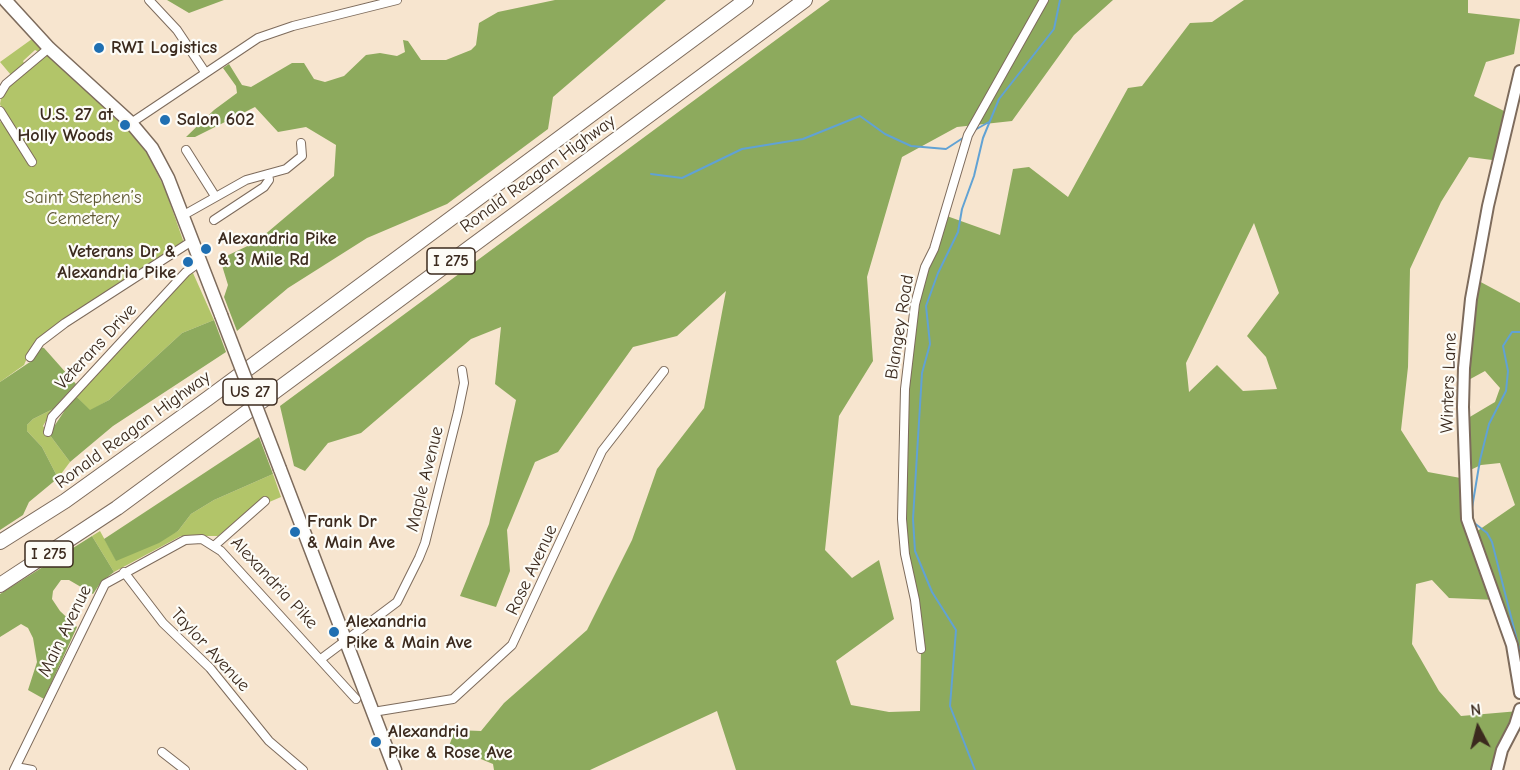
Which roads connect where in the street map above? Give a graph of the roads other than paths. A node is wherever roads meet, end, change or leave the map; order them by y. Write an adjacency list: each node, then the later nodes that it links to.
1 (5, 0): 7 (main road, Alexandria Pike / US 27)
2 (148, 0): 9 (street)
3 (397, 0): 9 (street)
4 (747, 0): 29 (highway, Ronald Reagan Highway / I 275)
5 (805, 0): 32 (highway, Ronald Reagan Highway / I 275)
6 (1044, 0): 34 (street, Blangey Road)
7 (49, 48): 10 (street); 12 (main road, Alexandria Pike / US 27)
8 (1520, 71): 36 (street, Winters Lane)
9 (205, 72): 12 (street)
10 (0, 94)
11 (0, 111): 15 (street)
12 (131, 123): 20 (main road, Alexandria Pike / US 27)
13 (301, 143): 16 (street)
14 (186, 150): 19 (street)
15 (32, 162)
16 (268, 174): 17 (street); 18 (street)
17 (251, 178): 18 (street); 19 (street)
18 (258, 190): 21 (street)
19 (215, 196): 20 (street)
20 (183, 216): 22 (main road, Alexandria Pike / US 27)
21 (214, 220)
22 (192, 241): 23 (main road, Alexandria Pike / US 27); 24 (street)
23 (200, 262): 27 (street, Veterans Drive); 33 (main road, Alexandria Pike / US 27, bridge)
24 (30, 357)
25 (462, 370): 33 (street, Maple Avenue)
26 (664, 371): 39 (street, Rose Avenue)
27 (48, 432)
28 (264, 501): 30 (street)
29 (0, 542)
30 (214, 546): 31 (street, Main Avenue); 35 (street, Alexandria Pike)
31 (124, 572): 41 (street, Main Avenue); 44 (street, Taylor Avenue)
32 (0, 585)
33 (345, 640): 35 (street, Maple Avenue); 39 (main road, Alexandria Pike / US 27)
34 (921, 649)
35 (321, 660): 37 (street, Alexandria Pike)
36 (1520, 693)
37 (356, 699)
38 (1520, 709): 46 (street)
39 (373, 712): 45 (main road, Alexandria Pike / US 27)
40 (162, 752): 43 (street)
41 (15, 769): 42 (street)
42 (32, 770)
43 (185, 770)
44 (303, 770)
45 (395, 770)
46 (1497, 770)

